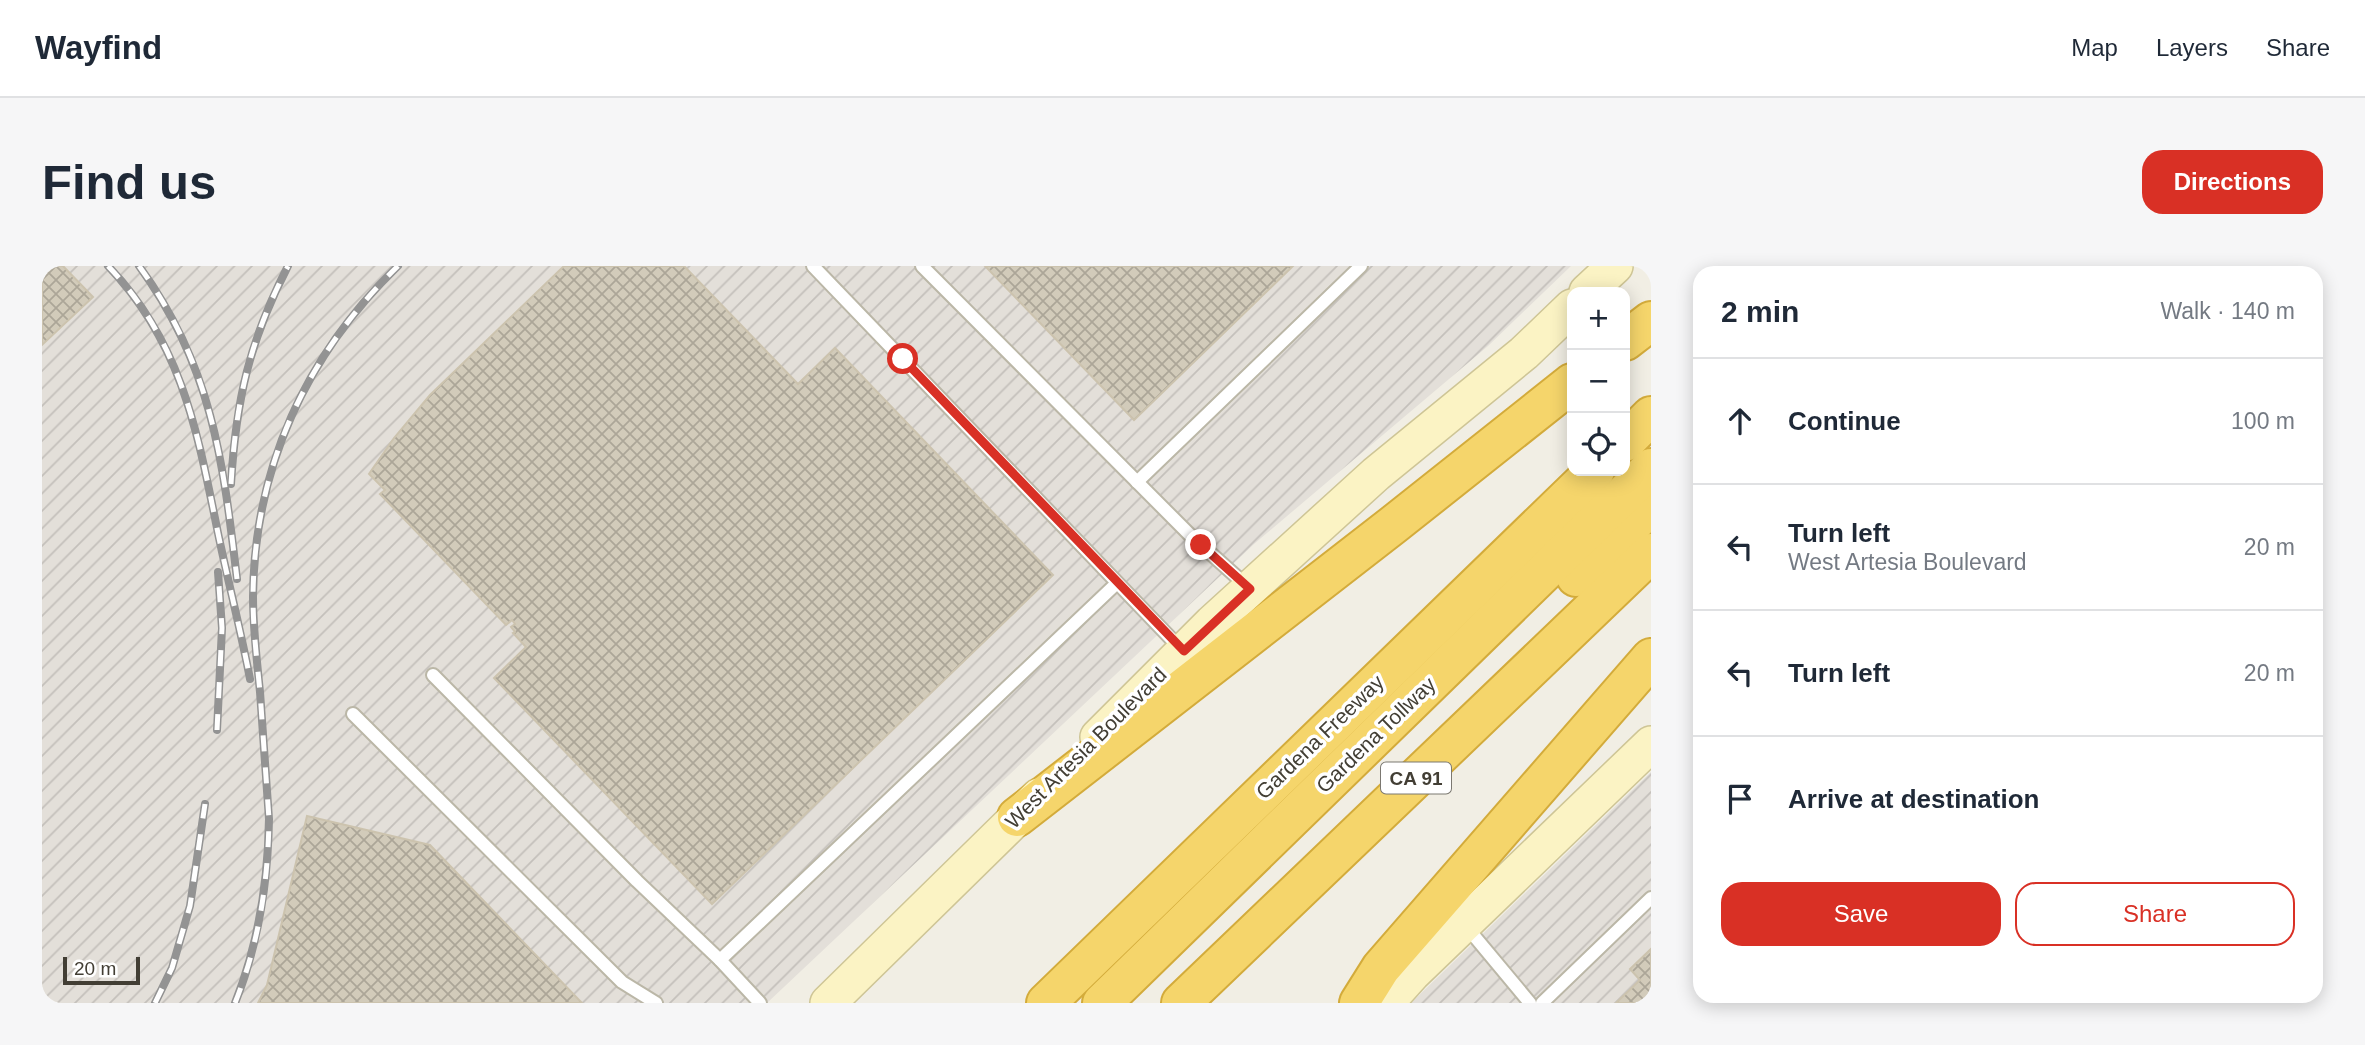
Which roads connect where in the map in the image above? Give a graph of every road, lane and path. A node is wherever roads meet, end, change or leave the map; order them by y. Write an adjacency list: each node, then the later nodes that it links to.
1 (813, 266): 17 (lane)
2 (922, 266): 14 (lane)
3 (1361, 266): 14 (lane)
4 (1615, 266): 5 (main road)
5 (1592, 287)
6 (1567, 312): 18 (main road, West Artesia Boulevard)
7 (1651, 321): 8 (highway)
8 (1630, 337)
9 (1567, 387): 24 (highway)
10 (1651, 416): 11 (highway)
11 (1630, 437)
12 (1651, 468): 32 (highway, Gardena Tollway)
13 (1590, 476): 31 (highway, Gardena Freeway)
14 (1137, 482): 18 (lane)
15 (1651, 506): 33 (highway, Gardena Tollway)
16 (1651, 554): 34 (highway, CA 91)
17 (1118, 583): 19 (lane); 27 (lane)
18 (1250, 589): 19 (main road, West Artesia Boulevard)
19 (1184, 651): 24 (main road, West Artesia Boulevard)
20 (1651, 659): 35 (highway)
21 (433, 675): 27 (lane)
22 (354, 714): 28 (lane)
23 (1651, 744): 26 (main road)
24 (1017, 817): 30 (main road, West Artesia Boulevard)
25 (1651, 898): 38 (lane)
26 (1464, 925): 36 (main road); 37 (lane)
27 (720, 960): 29 (lane)
28 (656, 1003)
29 (760, 1003)
30 (828, 1003)
31 (1045, 1003)
32 (1102, 1003)
33 (1133, 1003)
34 (1181, 1003)
35 (1359, 1003)
36 (1386, 1003)
37 (1530, 1003)
38 (1542, 1003)

